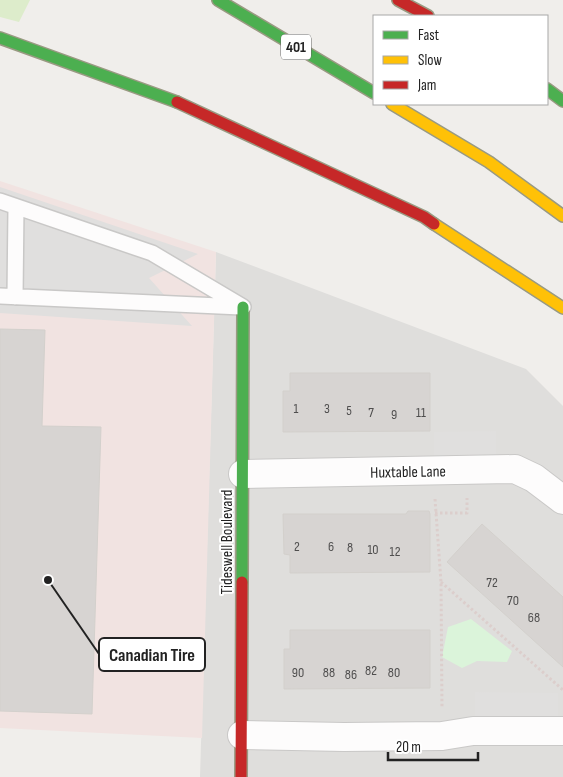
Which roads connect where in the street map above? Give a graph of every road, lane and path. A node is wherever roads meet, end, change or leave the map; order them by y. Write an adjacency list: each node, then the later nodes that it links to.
1 (218, 0): 6 (main road, 401)
2 (398, 0): 3 (main road)
3 (426, 15)
4 (0, 38): 14 (main road)
5 (548, 90): 7 (main road)
6 (373, 92)
7 (563, 101)
8 (394, 105): 11 (main road)
9 (0, 201): 10 (lane)
10 (16, 207): 12 (lane); 13 (lane)
11 (563, 216)
12 (8, 297): 13 (lane)
13 (243, 307): 16 (main road, Tideswell Boulevard)
14 (563, 308)
15 (435, 470): 16 (street, Huxtable Lane); 17 (street, Huxtable Lane); 18 (path)
16 (243, 474): 21 (main road, Tideswell Boulevard)
17 (563, 500)
18 (441, 582): 19 (path); 22 (path)
19 (563, 690)
20 (563, 731): 22 (street)
21 (242, 736): 22 (street); 23 (main road, Tideswell Boulevard)
22 (442, 736)
23 (241, 777)

